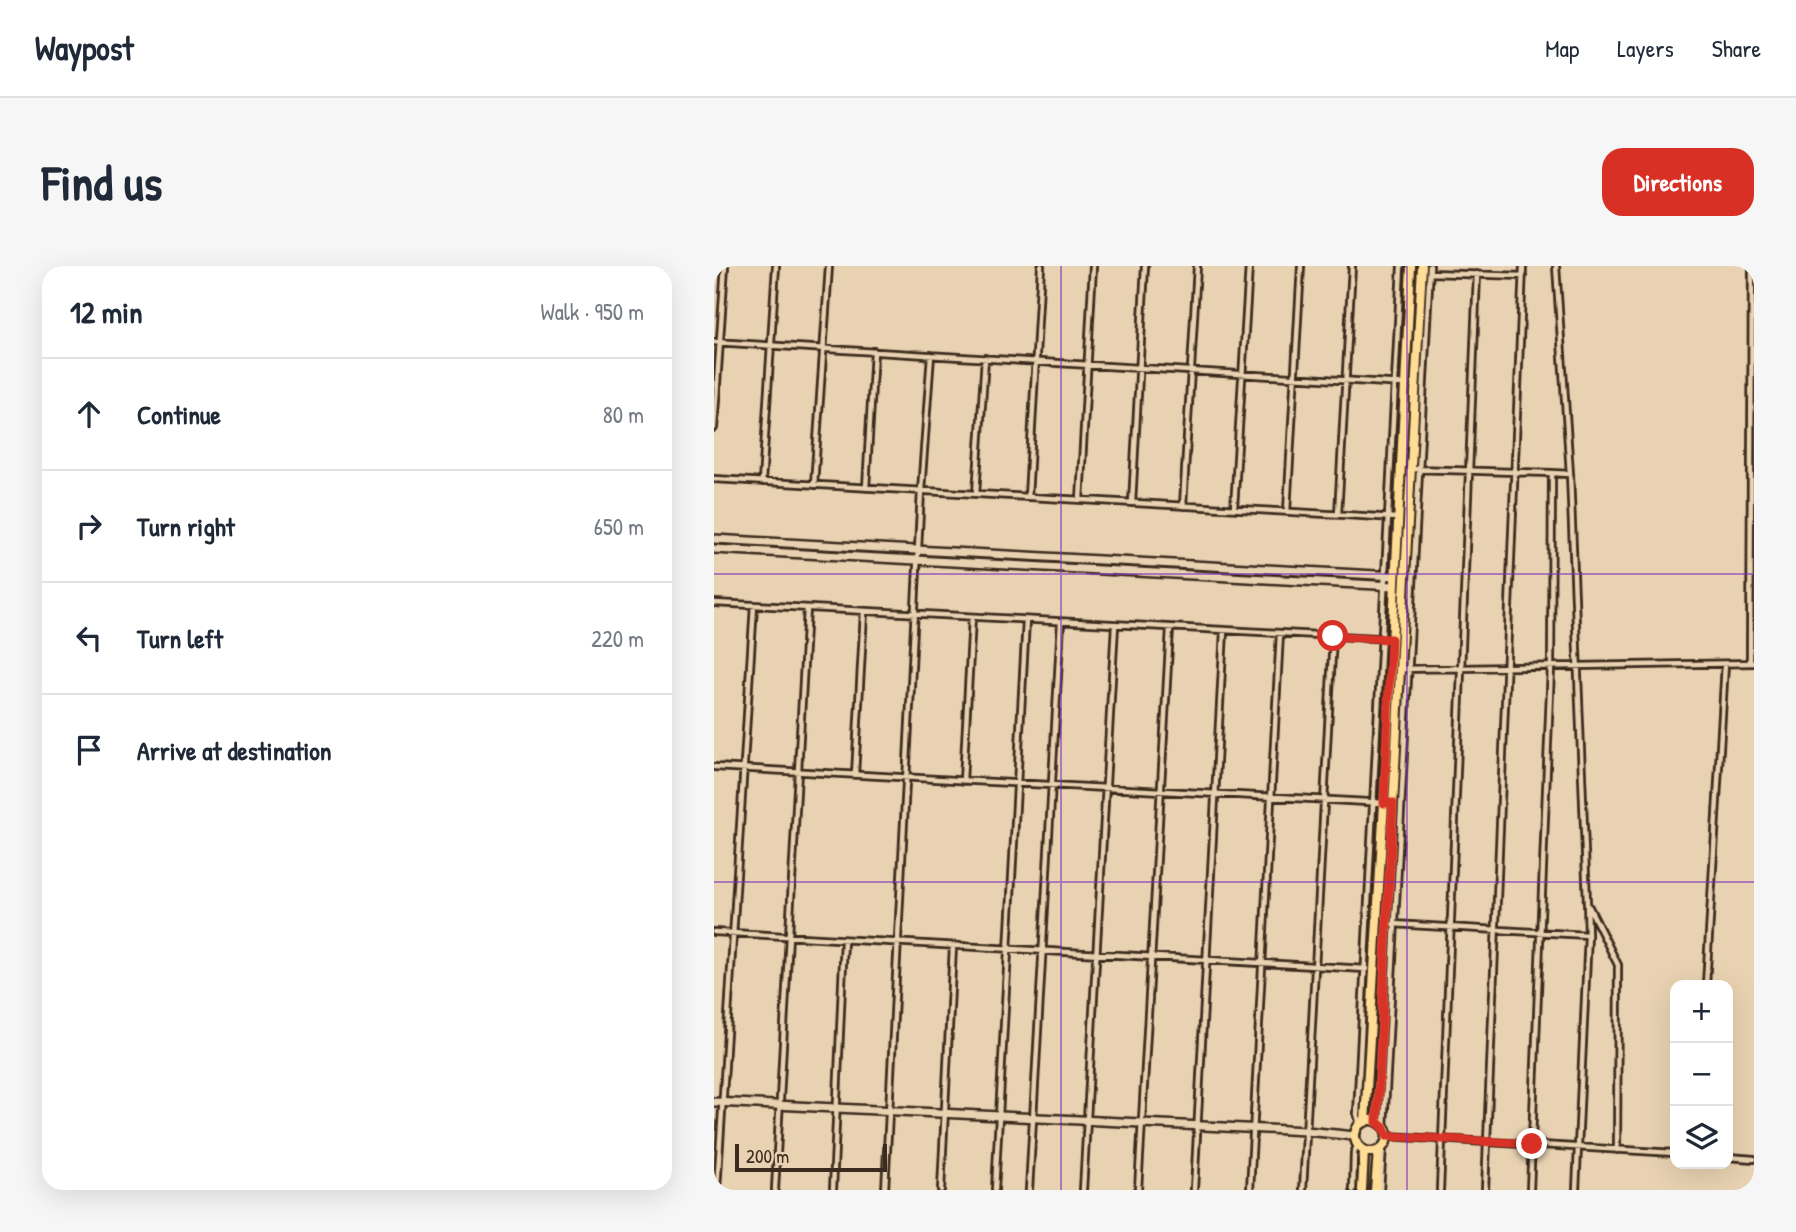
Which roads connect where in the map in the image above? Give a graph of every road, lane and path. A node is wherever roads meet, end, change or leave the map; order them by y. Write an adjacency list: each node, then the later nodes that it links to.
1 (724, 266): 20 (street)
2 (776, 266): 21 (street)
3 (829, 266): 22 (street)
4 (1041, 266): 26 (street)
5 (1093, 266): 27 (street)
6 (1146, 266): 28 (street)
7 (1197, 266): 29 (street)
8 (1249, 266): 30 (street)
9 (1301, 266): 31 (street)
10 (1352, 266): 32 (street)
11 (1401, 266): 33 (street)
12 (1411, 266): 34 (main road)
13 (1430, 266): 17 (street)
14 (1523, 266): 19 (street)
15 (1556, 266): 41 (street)
16 (1752, 266): 79 (street)
17 (1424, 271): 18 (street); 35 (main road); 37 (street)
18 (1477, 274): 19 (street); 38 (street)
19 (1523, 276): 39 (street)
20 (717, 342): 21 (street); 36 (street)
21 (771, 345): 22 (street); 43 (street)
22 (824, 348): 23 (street); 44 (street)
23 (874, 351): 24 (street); 45 (street)
24 (931, 355): 25 (street); 46 (street)
25 (985, 358): 26 (street); 47 (street)
26 (1036, 361): 27 (street); 48 (street)
27 (1088, 364): 28 (street); 49 (street)
28 (1140, 367): 29 (street); 50 (street)
29 (1191, 370): 30 (street); 51 (street)
30 (1242, 373): 31 (street); 52 (street)
31 (1295, 376): 32 (street); 53 (street)
32 (1346, 380): 33 (street); 54 (street)
33 (1395, 383): 34 (street); 55 (street)
34 (1405, 384): 35 (street); 56 (main road)
35 (1416, 385): 37 (main road)
36 (714, 428)
37 (1416, 469): 38 (street); 78 (main road); 85 (street)
38 (1469, 471): 39 (street); 83 (street)
39 (1516, 472): 40 (street); 84 (street)
40 (1552, 473): 41 (street); 82 (street)
41 (1570, 474): 81 (street)
42 (714, 479): 43 (street)
43 (762, 482): 44 (street)
44 (814, 485): 45 (street)
45 (866, 488): 46 (street)
46 (921, 491): 47 (street); 59 (street)
47 (976, 494): 48 (street)
48 (1028, 497): 49 (street)
49 (1080, 500): 50 (street)
50 (1132, 503): 51 (street)
51 (1183, 506): 52 (street)
52 (1234, 509): 53 (street)
53 (1287, 511): 54 (street)
54 (1338, 514): 55 (street)
55 (1388, 517): 56 (street); 61 (street)
56 (1398, 518): 62 (main road)
57 (714, 539): 59 (main road)
58 (714, 549): 60 (main road)
59 (918, 549): 60 (street); 61 (main road)
60 (918, 559): 63 (main road); 68 (street)
61 (1385, 575): 62 (main road); 63 (street)
62 (1395, 576): 63 (main road)
63 (1390, 586): 77 (main road)
64 (714, 603): 65 (street)
65 (754, 605): 66 (street); 87 (street)
66 (807, 608): 67 (street); 88 (street)
67 (864, 612): 68 (street); 89 (street)
68 (915, 615): 69 (street); 90 (street)
69 (972, 617): 70 (street); 91 (street)
70 (1026, 620): 71 (street); 92 (street)
71 (1061, 622): 72 (street); 93 (street)
72 (1115, 625): 73 (street); 94 (street)
73 (1170, 628): 74 (street); 95 (street)
74 (1224, 631): 75 (street); 96 (street)
75 (1280, 634): 76 (street); 97 (street)
76 (1333, 636): 77 (street); 98 (street)
77 (1387, 639): 78 (street); 99 (street); 100 (main road)
78 (1401, 640): 85 (main road)
79 (1752, 663): 80 (street)
80 (1725, 664): 81 (street); 121 (street)
81 (1579, 666): 82 (street); 101 (street)
82 (1551, 667): 84 (street); 107 (street)
83 (1461, 668): 84 (street); 85 (street); 103 (street)
84 (1507, 668): 104 (street)
85 (1404, 669): 100 (main road); 102 (street)
86 (714, 767): 87 (street)
87 (744, 769): 88 (street); 106 (street)
88 (798, 772): 89 (street); 109 (street)
89 (855, 775): 90 (street)
90 (908, 778): 91 (street); 111 (street)
91 (963, 781): 92 (street)
92 (1016, 784): 93 (street); 113 (street)
93 (1051, 786): 94 (street); 114 (street)
94 (1105, 789): 95 (street); 115 (street)
95 (1160, 792): 96 (street); 116 (street)
96 (1214, 794): 97 (street); 117 (street)
97 (1270, 797): 98 (street); 118 (street)
98 (1323, 800): 99 (street); 119 (street)
99 (1373, 802): 100 (street); 120 (street)
100 (1389, 803): 102 (main road); 120 (main road)
101 (1587, 903): 108 (street); 143 (street)
102 (1391, 924): 103 (street); 135 (main road)
103 (1450, 929): 104 (street); 137 (street)
104 (1495, 931): 107 (street); 138 (street)
105 (714, 932): 106 (street)
106 (734, 933): 109 (street); 123 (street)
107 (1541, 933): 108 (street); 140 (street)
108 (1588, 935): 141 (street)
109 (789, 937): 110 (street); 124 (street)
110 (844, 940): 111 (street); 125 (street)
111 (898, 943): 112 (street); 126 (street)
112 (953, 946): 113 (street); 127 (street)
113 (1007, 949): 114 (street); 128 (street)
114 (1042, 951): 115 (street); 129 (street)
115 (1095, 954): 116 (street); 130 (street)
116 (1152, 957): 117 (street); 131 (street)
117 (1206, 960): 118 (street); 133 (street)
118 (1262, 963): 119 (street); 134 (street)
119 (1314, 966): 120 (street); 136 (street)
120 (1369, 969): 132 (main road)
121 (1706, 980)
122 (714, 1102): 123 (main road)
123 (724, 1102): 124 (main road); 147 (street)
124 (780, 1105): 125 (main road); 148 (street)
125 (837, 1107): 126 (main road); 149 (street)
126 (889, 1110): 127 (main road); 150 (street)
127 (945, 1113): 128 (main road); 151 (street)
128 (999, 1115): 129 (main road); 152 (street)
129 (1033, 1117): 130 (main road); 153 (street)
130 (1087, 1120): 131 (main road); 154 (street)
131 (1142, 1123): 133 (main road); 155 (street)
132 (1362, 1124): 135 (main road); 139 (main road)
133 (1197, 1126): 134 (main road); 156 (street)
134 (1254, 1129): 136 (main road); 157 (street)
135 (1383, 1129): 137 (street); 142 (main road)
136 (1306, 1131): 139 (main road); 158 (street)
137 (1442, 1139): 138 (street); 162 (street)
138 (1487, 1142): 140 (street); 163 (street)
139 (1359, 1144): 142 (main road); 159 (street); 160 (main road)
140 (1532, 1144): 141 (street); 164 (street)
141 (1578, 1147): 143 (street); 165 (street)
142 (1380, 1149): 161 (main road)
143 (1617, 1150): 144 (street)
144 (1670, 1153)
145 (1733, 1157): 146 (street)
146 (1754, 1159)
147 (717, 1190)
148 (775, 1190)
149 (833, 1190)
150 (886, 1190)
151 (941, 1190)
152 (995, 1190)
153 (1029, 1190)
154 (1083, 1190)
155 (1138, 1190)
156 (1194, 1190)
157 (1251, 1190)
158 (1303, 1190)
159 (1353, 1190)
160 (1362, 1190)
161 (1378, 1190)
162 (1440, 1190)
163 (1485, 1190)
164 (1530, 1190)
165 (1576, 1190)

